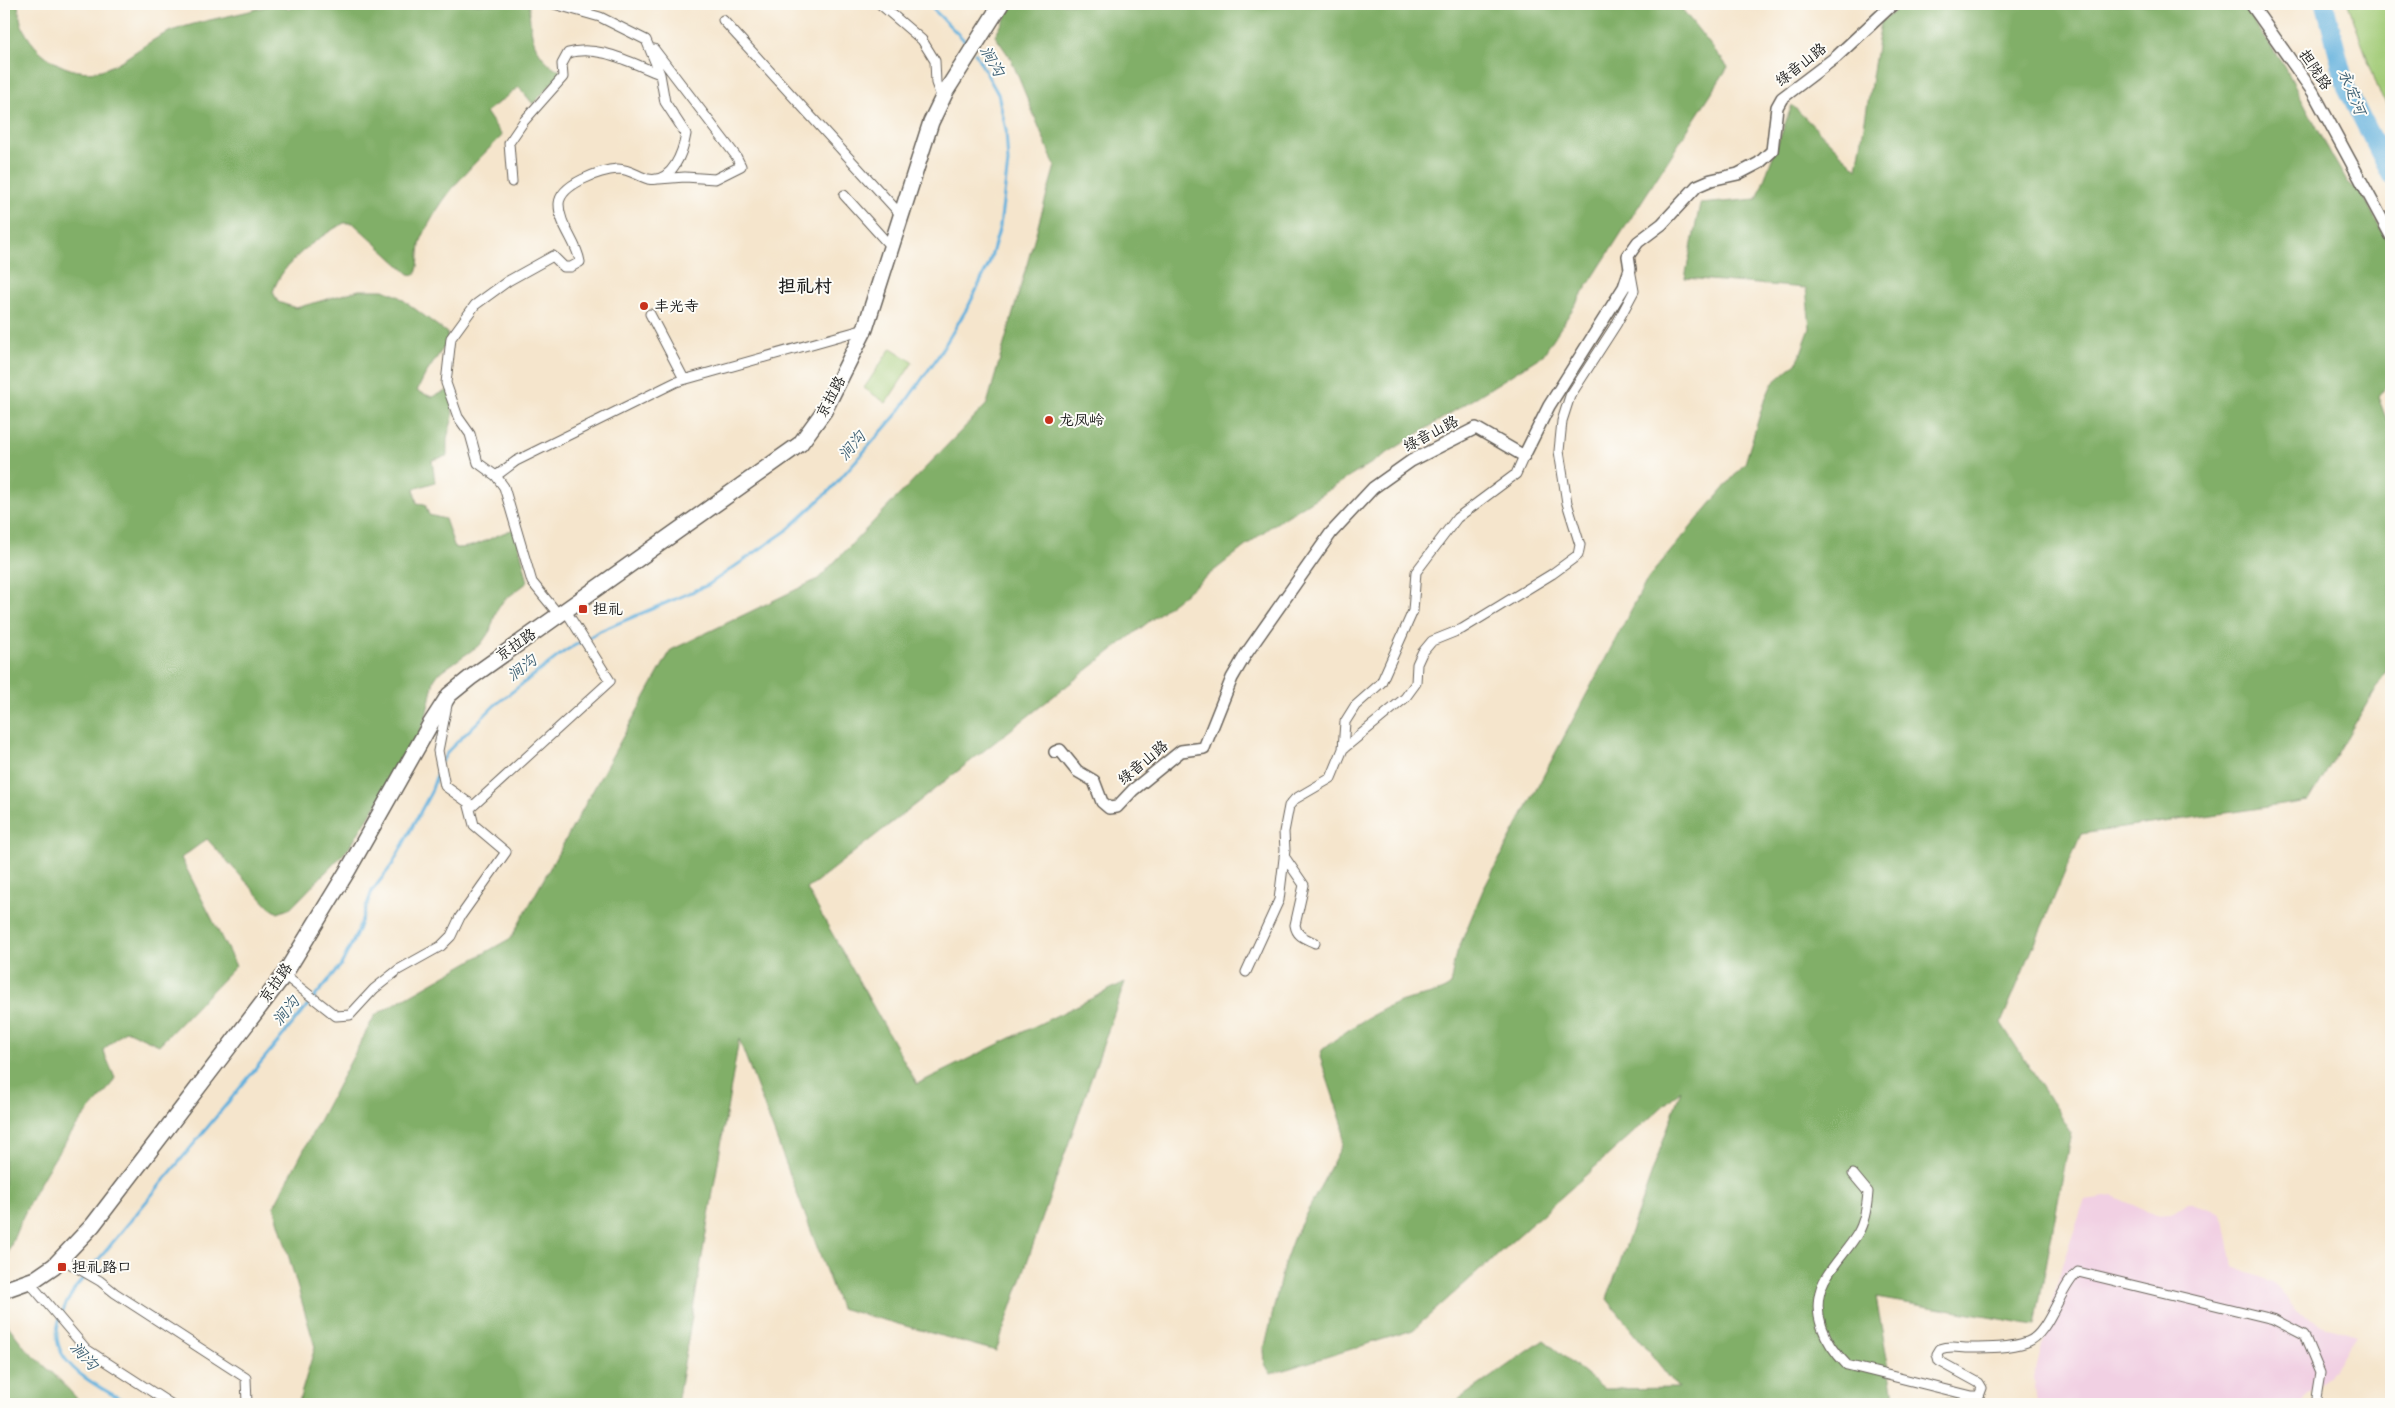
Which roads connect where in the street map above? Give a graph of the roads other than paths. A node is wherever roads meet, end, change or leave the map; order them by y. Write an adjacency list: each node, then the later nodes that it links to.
1 (554, 4): 7 (street)
2 (880, 4): 9 (street)
3 (1893, 4): 16 (street, 绿音山路)
4 (2251, 4): 14 (street, 担陇路)
5 (1000, 7): 9 (highway, 京拉路)
6 (723, 20): 13 (street)
7 (646, 40): 8 (street); 10 (street)
8 (660, 74): 10 (street); 11 (street)
9 (942, 99): 13 (highway, 京拉路)
10 (658, 179): 21 (street)
11 (512, 182)
12 (844, 195): 15 (street)
13 (901, 215): 15 (highway, 京拉路)
14 (2391, 236)
15 (891, 247): 18 (highway, 京拉路)
16 (1630, 269): 20 (street, 绿音山路); 24 (street)
17 (650, 314): 19 (street)
18 (865, 328): 19 (street); 22 (highway, 京拉路)
19 (684, 379): 21 (street)
20 (1524, 456): 24 (street); 25 (street, 绿音山路)
21 (496, 476): 22 (street)
22 (562, 613): 23 (highway, 京拉路); 26 (street)
23 (449, 695): 26 (street); 30 (highway, 京拉路)
24 (1343, 749): 27 (street)
25 (1055, 752)
26 (468, 802): 30 (street)
27 (1284, 856): 28 (street); 29 (street)
28 (1315, 943)
29 (1246, 972)
30 (284, 974): 32 (highway, 京拉路)
31 (1853, 1174): 37 (street)
32 (69, 1263): 33 (highway, 京拉路); 36 (street)
33 (29, 1282): 34 (highway, 京拉路); 35 (street)
34 (4, 1290)
35 (171, 1404)
36 (247, 1404)
37 (2316, 1404)

